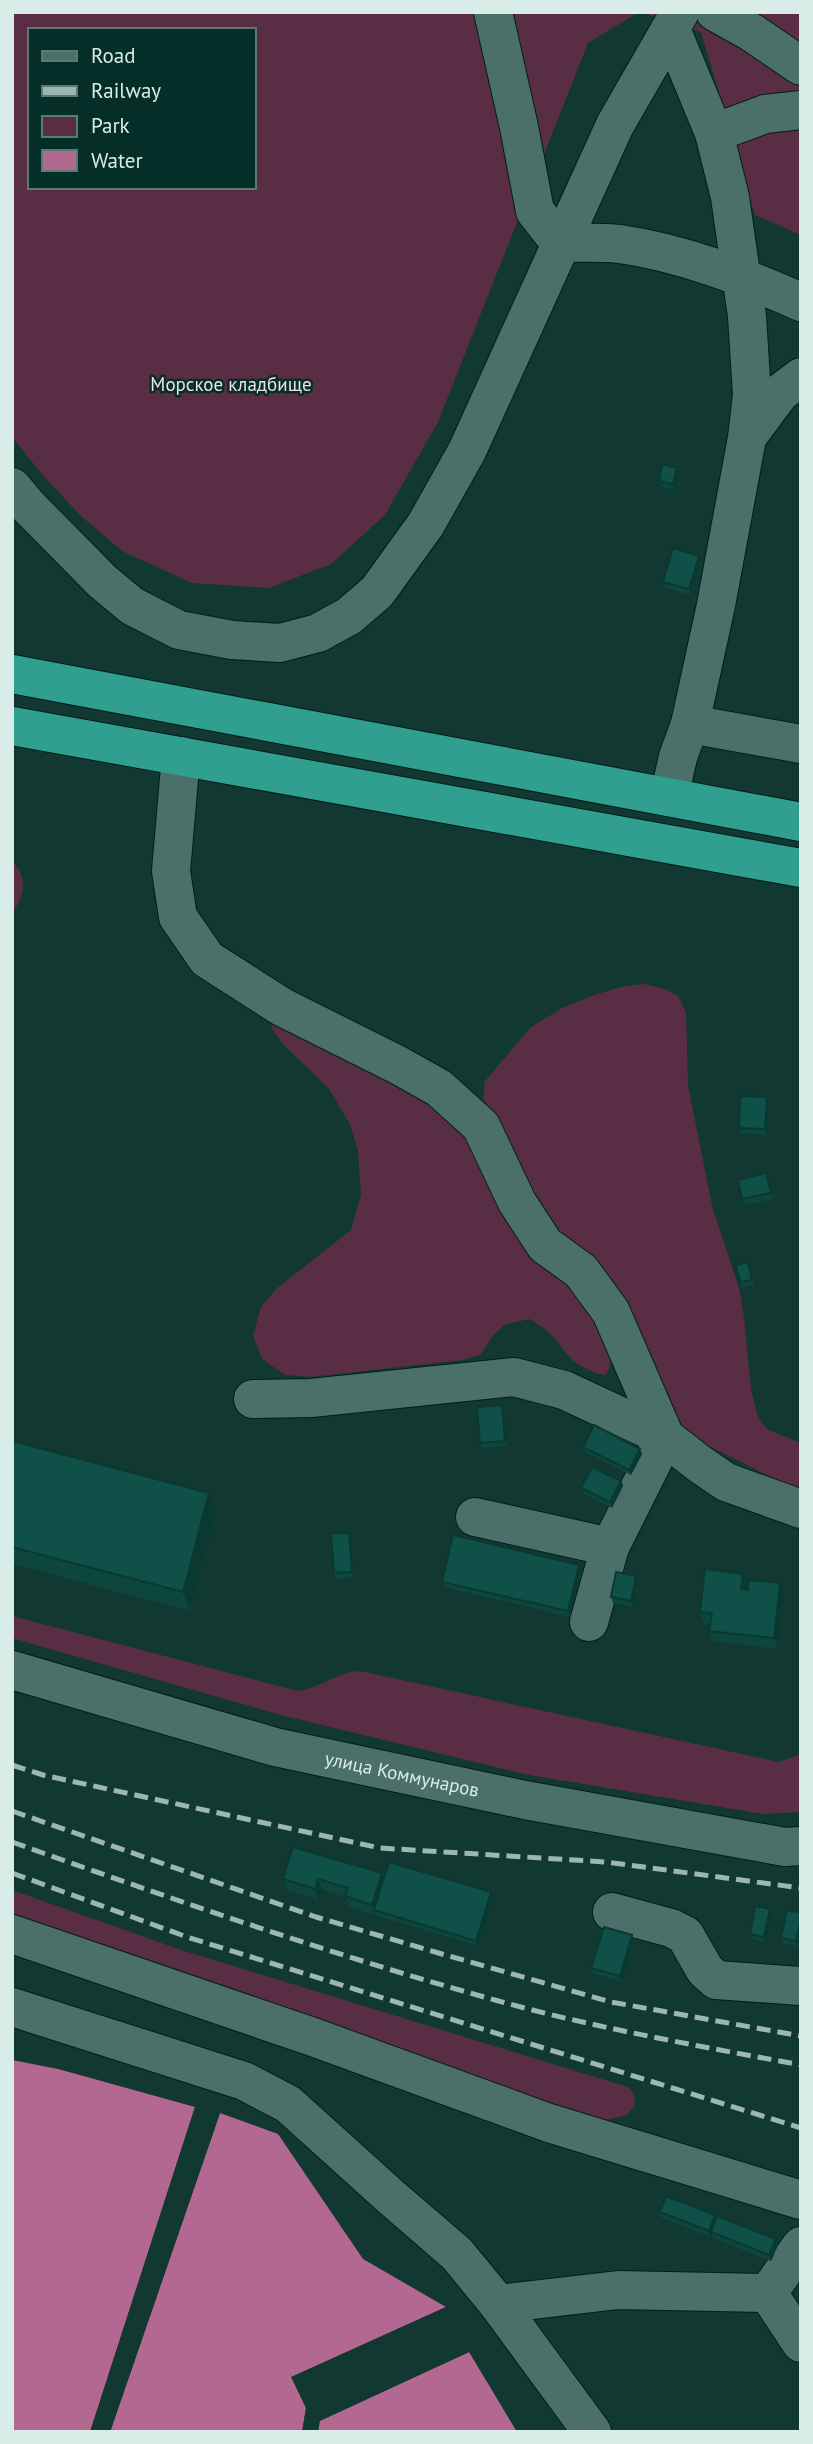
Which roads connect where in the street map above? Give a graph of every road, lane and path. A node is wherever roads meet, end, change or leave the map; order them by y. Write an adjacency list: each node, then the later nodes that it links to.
1 (493, 12): 7 (street)
2 (715, 12): 4 (street)
3 (675, 21): 6 (street); 7 (street)
4 (801, 66)
5 (801, 110): 6 (street)
6 (714, 133): 8 (street)
7 (560, 243): 8 (street); 12 (street)
8 (741, 276): 9 (street); 11 (street)
9 (801, 302)
10 (801, 377): 11 (street)
11 (747, 438): 14 (street)
12 (12, 487)
13 (12, 674): 18 (highway)
14 (691, 724): 16 (street); 18 (street)
15 (12, 726): 17 (highway)
16 (801, 744)
17 (181, 756): 20 (highway); 22 (street)
18 (670, 797): 19 (highway)
19 (801, 821)
20 (801, 868)
21 (253, 1399): 22 (street)
22 (665, 1437): 23 (street); 25 (street)
23 (801, 1509)
24 (475, 1517): 25 (street)
25 (610, 1546): 26 (street)
26 (589, 1622)
27 (12, 1670): 28 (street, улица Коммунаров)
28 (801, 1846)
29 (612, 1912): 31 (street)
30 (12, 1934): 33 (street)
31 (801, 1986)
32 (12, 2007): 36 (street)
33 (801, 2200)
34 (801, 2246): 35 (street)
35 (768, 2293): 36 (street); 37 (street)
36 (498, 2304): 38 (street)
37 (801, 2343)
38 (592, 2432)

